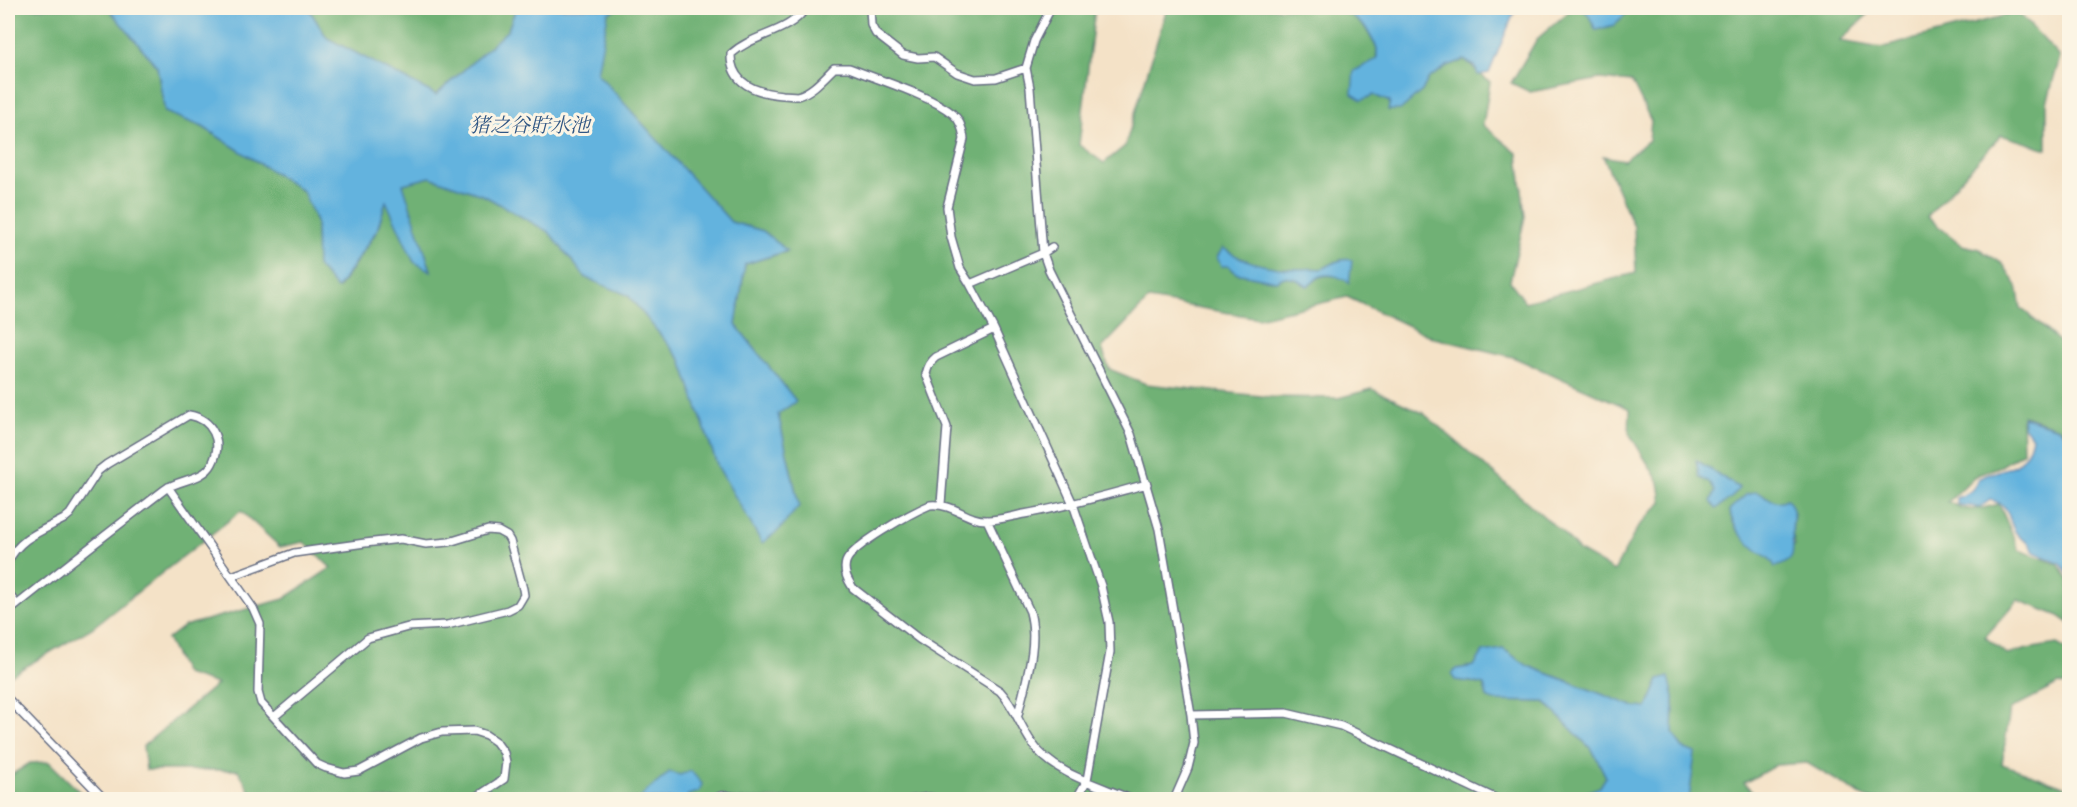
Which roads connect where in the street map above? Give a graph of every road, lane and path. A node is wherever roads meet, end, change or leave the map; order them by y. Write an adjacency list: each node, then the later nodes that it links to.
1 (806, 8): 7 (street)
2 (870, 8): 4 (street)
3 (1051, 8): 4 (street)
4 (1026, 68): 6 (street)
5 (1052, 247): 6 (street)
6 (1043, 253): 7 (street); 9 (street)
7 (970, 284): 8 (street)
8 (994, 329): 11 (street); 12 (street)
9 (1147, 484): 12 (street); 20 (street)
10 (168, 487): 14 (street); 15 (street); 17 (street)
11 (941, 504): 13 (street); 21 (street)
12 (1073, 504): 13 (street); 23 (street)
13 (987, 520): 21 (street)
14 (8, 562)
15 (232, 576): 22 (street); 22 (street)
16 (8, 593): 17 (street)
17 (17, 605): 18 (street)
18 (8, 612)
19 (8, 699): 24 (street)
20 (1191, 714): 32 (street); 33 (street)
21 (1018, 715): 23 (street)
22 (274, 717): 25 (street)
23 (1087, 780): 30 (street); 31 (street)
24 (105, 800)
25 (472, 800)
26 (713, 800): 27 (street)
27 (741, 800)
28 (909, 800): 29 (street)
29 (945, 800)
30 (1076, 800)
31 (1132, 800)
32 (1174, 800)
33 (1499, 800)

